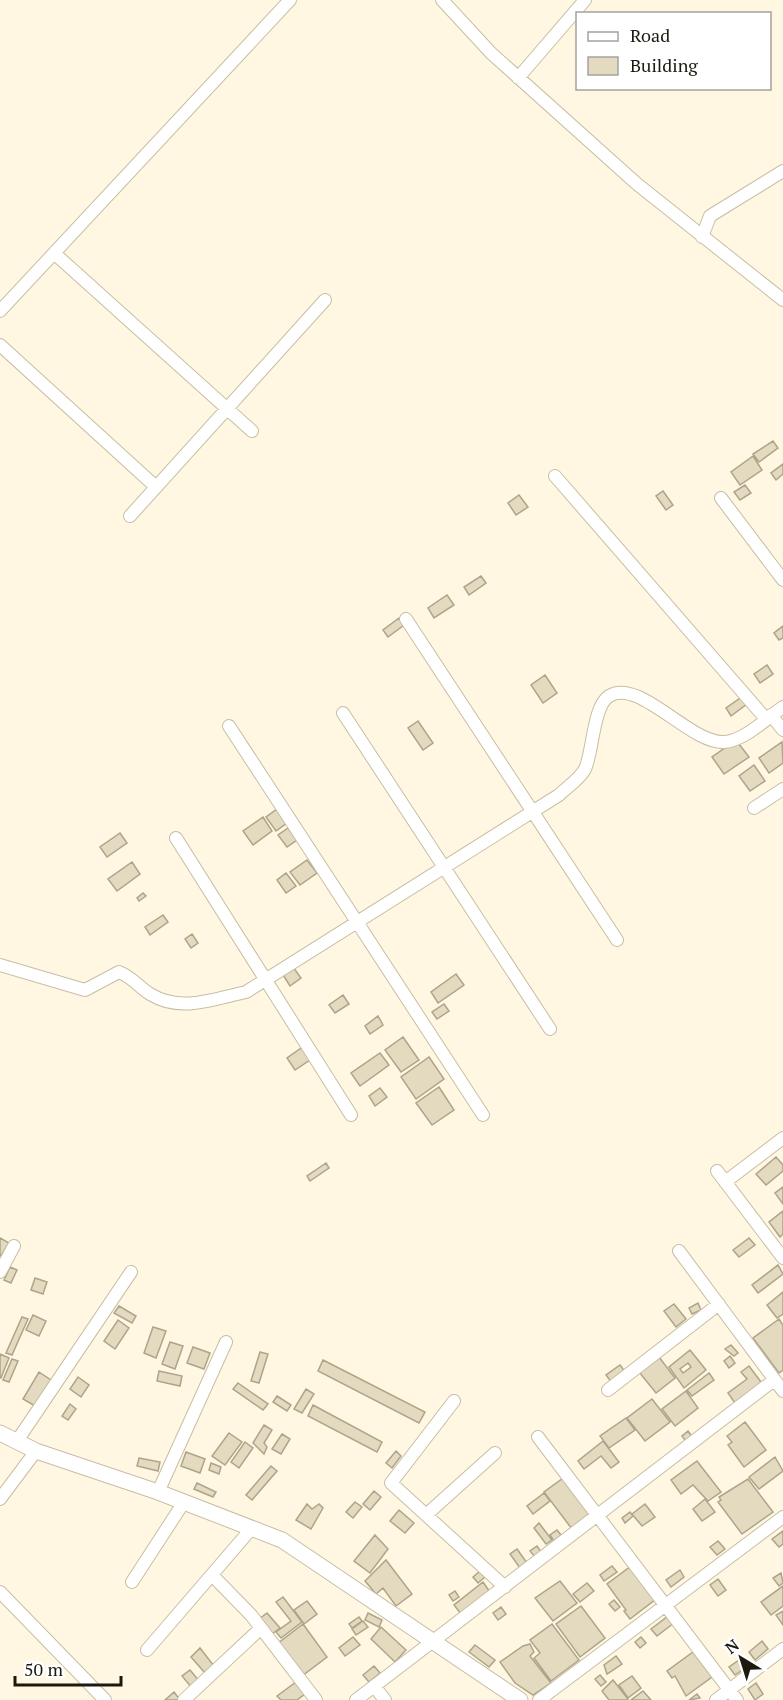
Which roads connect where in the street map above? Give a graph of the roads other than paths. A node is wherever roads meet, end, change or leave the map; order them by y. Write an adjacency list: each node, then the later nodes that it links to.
1 (290, 0): 7 (street)
2 (442, 0): 4 (street)
3 (585, 0): 4 (street)
4 (518, 78): 6 (street)
5 (783, 171): 6 (street)
6 (702, 237): 9 (street)
7 (54, 253): 10 (street); 12 (street)
8 (325, 300): 12 (street)
9 (783, 300)
10 (0, 311)
11 (0, 345): 15 (street)
12 (228, 408): 13 (street); 15 (street)
13 (252, 431)
14 (555, 476): 22 (street)
15 (156, 487): 17 (street)
16 (721, 498): 18 (street)
17 (130, 516)
18 (783, 579)
19 (406, 619): 27 (street)
20 (783, 707): 22 (street)
21 (343, 713): 29 (street)
22 (769, 717): 24 (street); 27 (street)
23 (230, 726): 30 (street)
24 (783, 730)
25 (783, 789): 26 (street)
26 (754, 808)
27 (533, 811): 29 (street); 31 (street)
28 (177, 838): 33 (street)
29 (444, 867): 30 (street); 34 (street)
30 (357, 922): 33 (street); 36 (street)
31 (617, 940)
32 (0, 965): 33 (street)
33 (266, 980): 35 (street)
34 (550, 1029)
35 (351, 1115)
36 (483, 1115)
37 (781, 1143): 39 (street)
38 (717, 1171): 39 (street)
39 (725, 1182): 42 (street)
40 (14, 1246): 43 (street)
41 (679, 1251): 45 (street)
42 (783, 1258)
43 (0, 1272)
44 (130, 1272): 53 (street)
45 (718, 1304): 47 (street); 48 (street)
46 (226, 1342): 56 (street)
47 (774, 1380): 49 (street); 60 (street)
48 (608, 1390)
49 (783, 1391)
50 (454, 1401): 59 (street)
51 (0, 1433): 53 (street)
52 (538, 1437): 60 (street)
53 (17, 1441): 54 (street)
54 (36, 1451): 56 (street); 57 (street)
55 (495, 1453): 59 (street)
56 (158, 1492): 58 (street)
57 (0, 1499)
58 (184, 1502): 62 (street); 64 (street)
59 (426, 1515): 65 (street)
60 (598, 1517): 65 (street); 67 (street)
61 (783, 1517): 67 (street)
62 (252, 1528): 63 (street); 69 (street)
63 (212, 1575): 68 (street); 71 (street)
64 (132, 1582)
65 (505, 1587): 69 (street)
66 (0, 1592): 74 (street)
67 (666, 1606): 73 (street); 80 (street)
68 (261, 1629): 75 (street); 76 (street)
69 (433, 1642): 72 (street); 79 (street)
70 (783, 1649): 73 (street)
71 (147, 1650)
72 (374, 1686): 77 (street); 78 (street)
73 (733, 1695): 81 (street)
74 (105, 1700)
75 (184, 1700)
76 (315, 1700)
77 (356, 1700)
78 (385, 1700)
79 (520, 1700)
80 (539, 1700)
81 (716, 1700)

